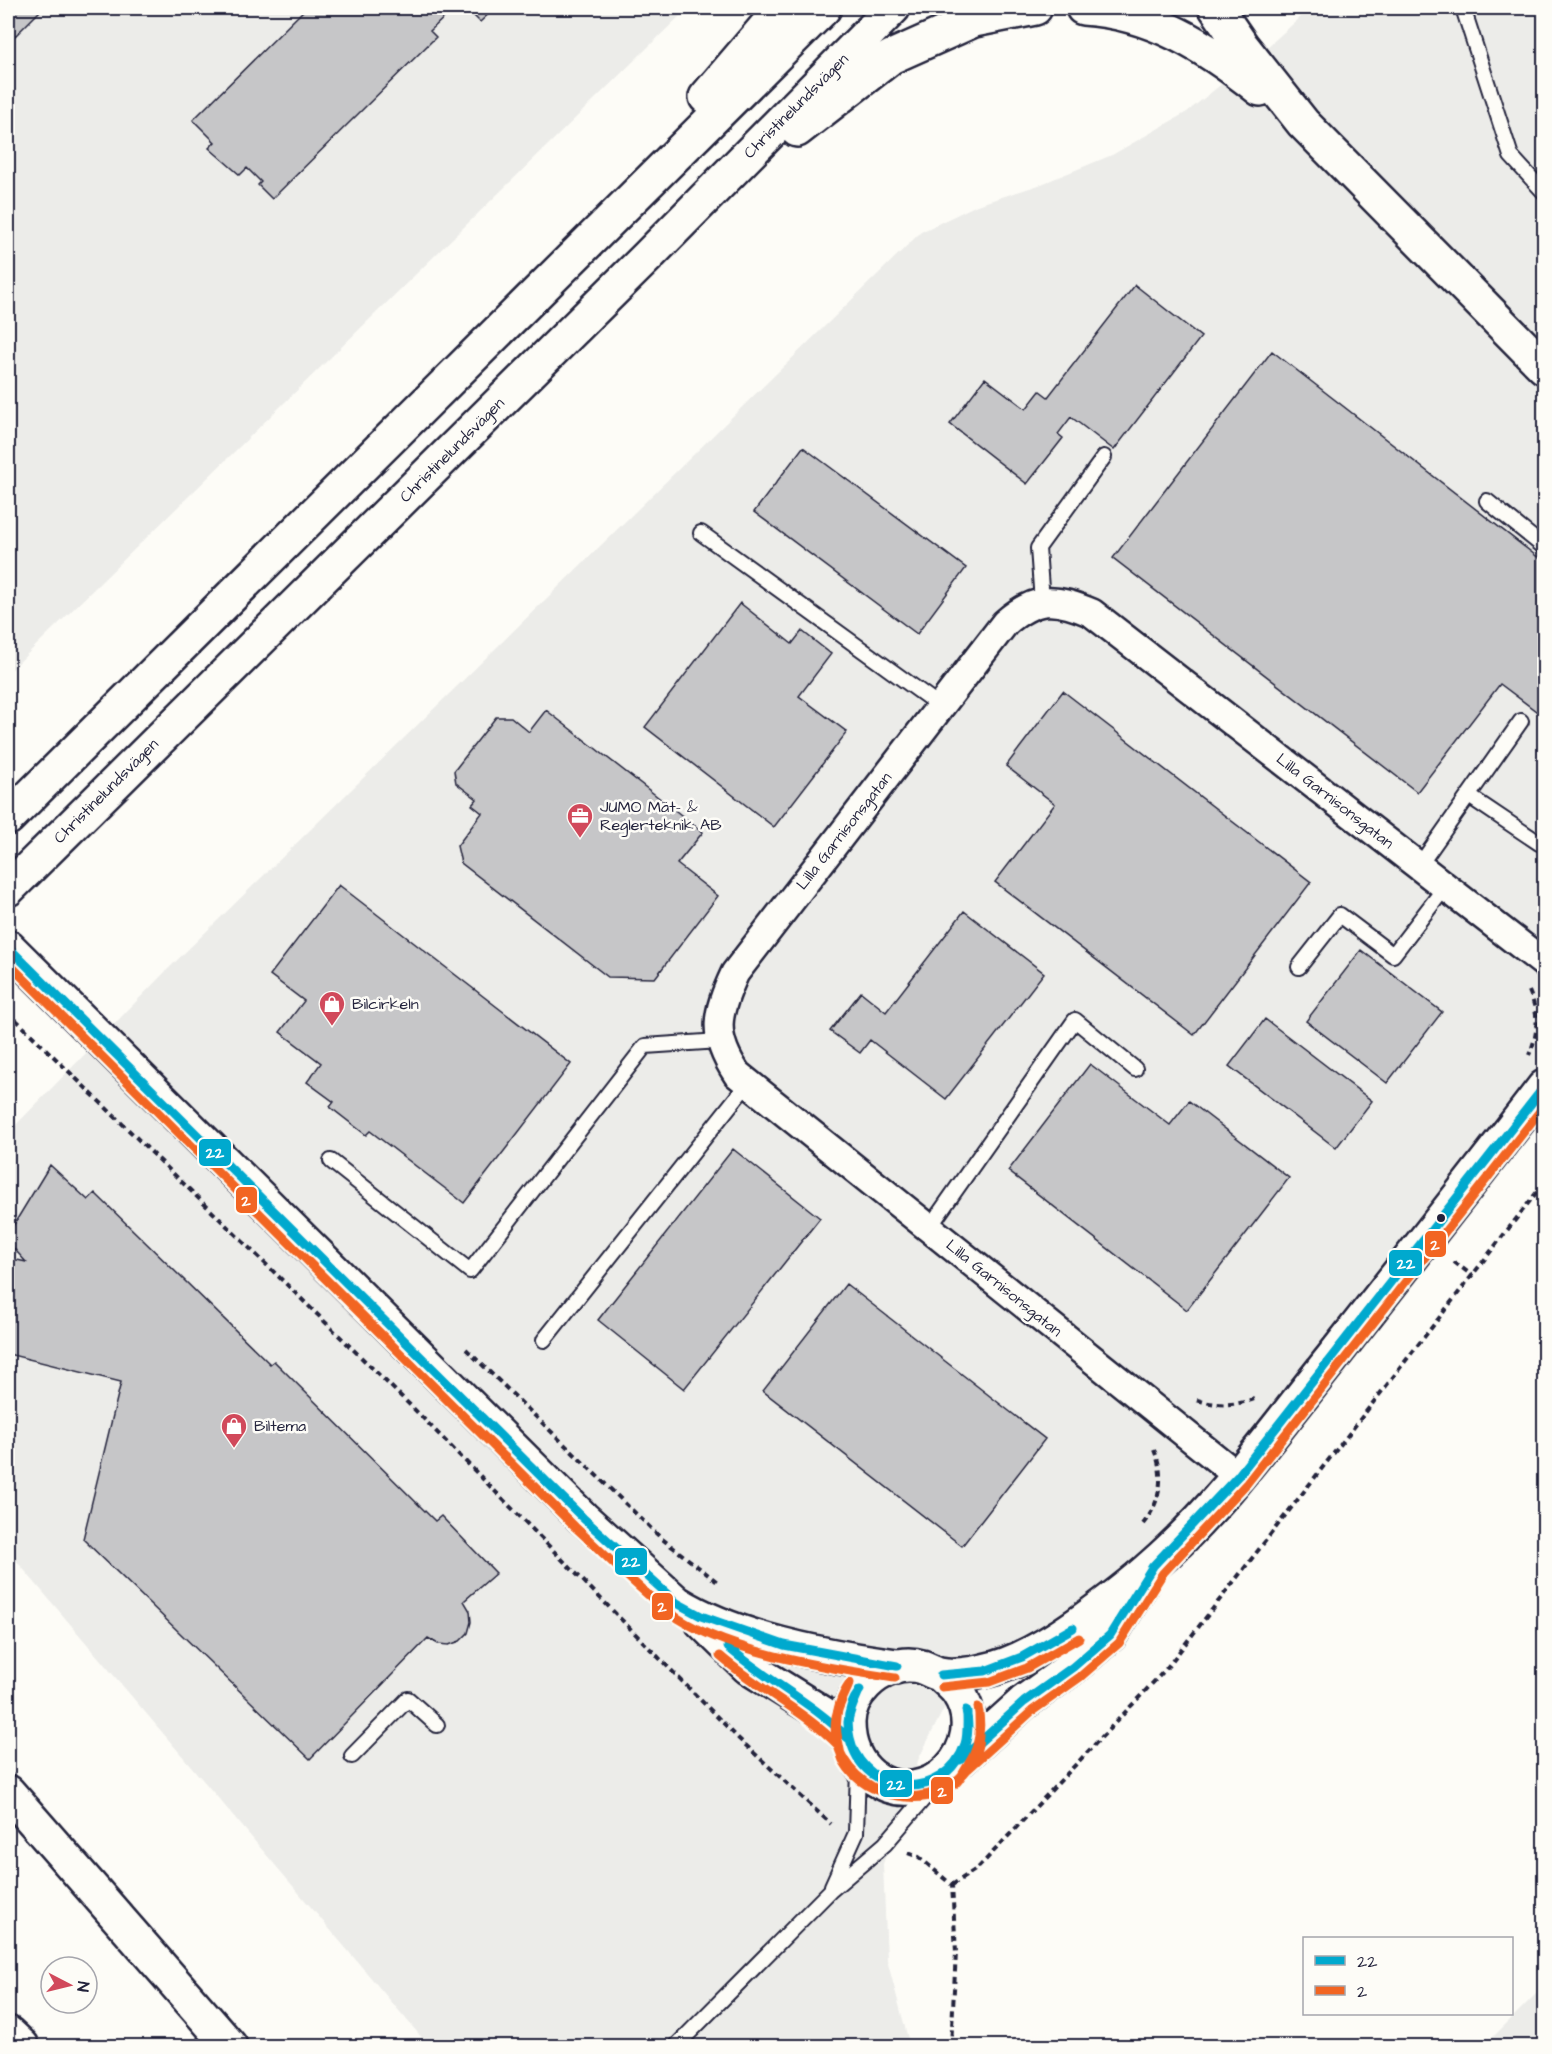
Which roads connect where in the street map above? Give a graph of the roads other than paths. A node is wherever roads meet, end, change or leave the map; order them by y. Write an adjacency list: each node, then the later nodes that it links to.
1 (782, 8): 11 (main road)
2 (824, 8): 11 (main road)
3 (893, 8): 10 (main road, Christinelundsvägen)
4 (1035, 8): 10 (main road)
5 (1083, 8): 8 (main road)
6 (1216, 8): 8 (main road)
7 (1463, 8): 9 (lane)
8 (1303, 123): 12 (main road)
9 (1545, 192)
10 (647, 257): 25 (main road, Christinelundsvägen)
11 (505, 325): 21 (main road)
12 (1545, 367)
13 (1104, 457): 17 (lane)
14 (1487, 501): 16 (lane)
15 (701, 533): 18 (lane)
16 (1545, 547)
17 (1042, 602): 18 (street, Lilla Garnisonsgatan); 23 (street, Lilla Garnisonsgatan)
18 (940, 706): 29 (street, Lilla Garnisonsgatan)
19 (1521, 721): 20 (lane)
20 (1469, 796): 22 (lane); 23 (lane)
21 (8, 818)
22 (1545, 843)
23 (1419, 866): 24 (street, Lilla Garnisonsgatan)
24 (1446, 886): 27 (street, Lilla Garnisonsgatan); 28 (lane)
25 (8, 889)
26 (8, 947): 38 (main road)
27 (1536, 956)
28 (1299, 966)
29 (720, 1041): 31 (street, Lilla Garnisonsgatan); 33 (lane)
30 (1135, 1069): 34 (lane)
31 (748, 1083): 34 (street, Lilla Garnisonsgatan); 35 (lane)
32 (1545, 1088): 36 (main road)
33 (330, 1161)
34 (929, 1228): 36 (street, Lilla Garnisonsgatan)
35 (544, 1340)
36 (1238, 1476): 37 (main road)
37 (1153, 1566): 40 (main road); 44 (main road)
38 (694, 1614): 39 (main road); 42 (main road)
39 (897, 1666): 40 (main road); 42 (main road)
40 (940, 1675): 44 (main road)
41 (438, 1725): 43 (lane)
42 (853, 1750): 44 (main road); 46 (lane)
43 (352, 1756)
44 (951, 1768): 46 (lane)
45 (8, 1792): 49 (main road)
46 (830, 1891): 50 (lane)
47 (8, 2033): 48 (main road)
48 (22, 2046)
49 (230, 2046)
50 (676, 2046)

